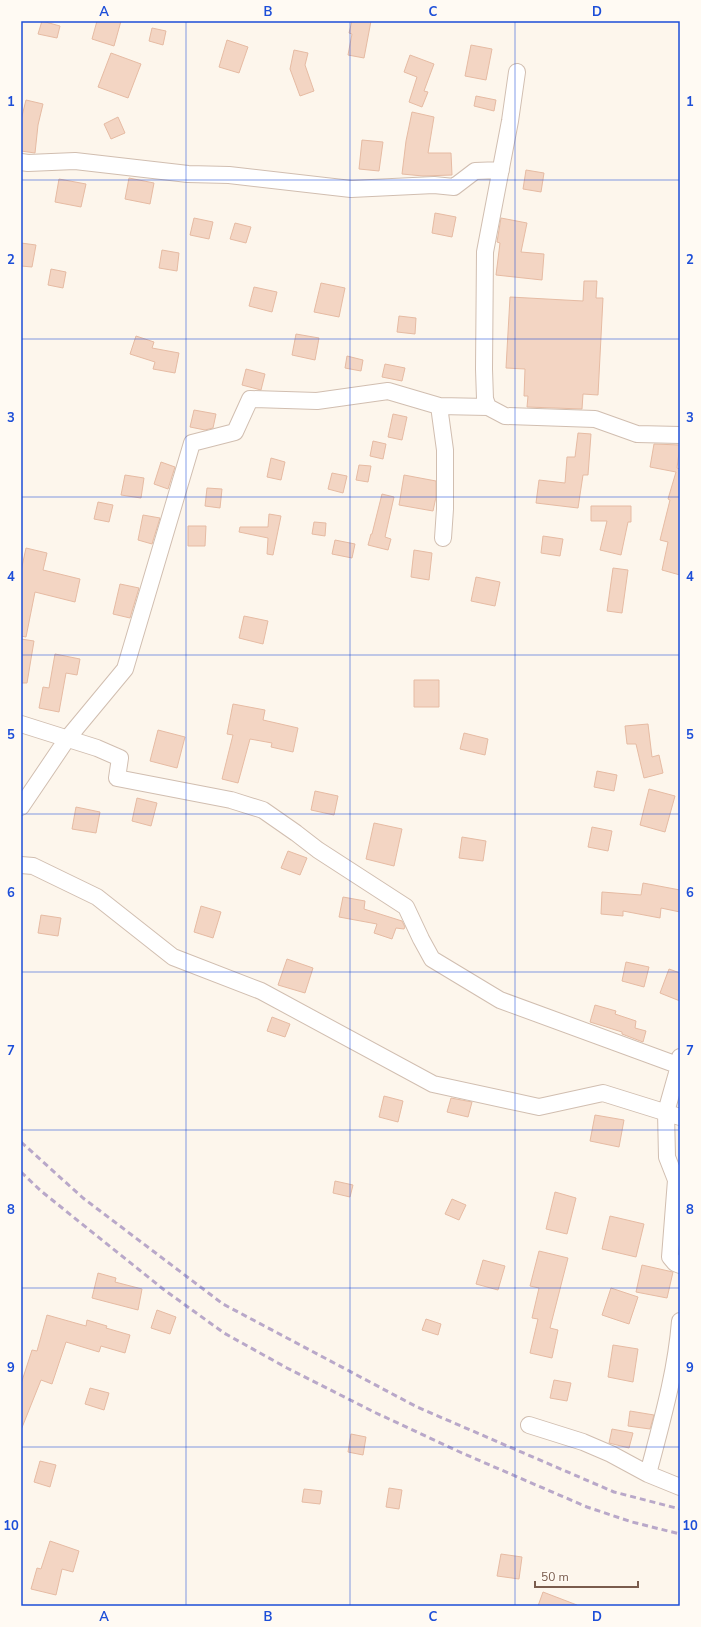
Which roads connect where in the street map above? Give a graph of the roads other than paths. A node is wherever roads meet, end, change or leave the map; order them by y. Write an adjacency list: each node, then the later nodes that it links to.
1 (517, 72): 3 (street)
2 (21, 162): 3 (street)
3 (501, 170): 5 (street)
4 (438, 406): 5 (street); 7 (street); 9 (street)
5 (488, 407): 6 (street)
6 (680, 435)
7 (443, 538)
8 (21, 724): 9 (street)
9 (67, 738): 10 (street); 12 (street)
10 (21, 807)
11 (21, 865): 13 (street)
12 (680, 1063): 13 (street)
13 (673, 1114): 14 (street)
14 (680, 1265)
15 (680, 1321): 17 (street)
16 (529, 1425): 17 (street)
17 (648, 1474): 18 (street)
18 (680, 1487)

